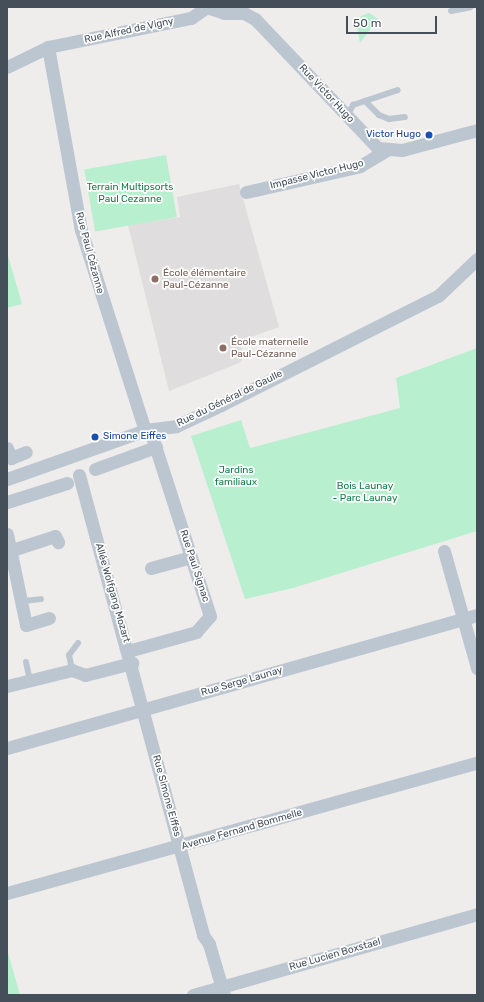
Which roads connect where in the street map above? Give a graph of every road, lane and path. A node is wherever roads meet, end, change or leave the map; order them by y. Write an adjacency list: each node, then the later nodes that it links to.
1 (207, 7): 3 (street, Rue Victor Hugo); 5 (street, Rue Alfred de Vigny)
2 (471, 7): 4 (lane)
3 (244, 10): 9 (street, Rue Victor Hugo)
4 (451, 11)
5 (48, 47): 6 (street, Rue Alfred de Vigny); 15 (street, Rue Paul Cézanne)
6 (7, 67)
7 (398, 90): 8 (lane)
8 (365, 101): 9 (lane); 10 (lane)
9 (346, 116): 12 (street, Rue Victor Hugo)
10 (405, 117)
11 (477, 130): 12 (street)
12 (385, 151): 13 (street, Impasse Victor Hugo)
13 (246, 192)
14 (477, 259): 15 (street, Rue du Général de Gaulle)
15 (147, 430): 16 (street, Rue Paul Signac); 21 (street, Rue du Général de Gaulle)
16 (156, 447): 19 (street); 28 (street, Rue Paul Signac)
17 (7, 448): 18 (street)
18 (26, 452)
19 (95, 469)
20 (79, 476): 36 (street, Allée Wolfgang Mozart)
21 (7, 479)
22 (67, 483): 23 (street)
23 (7, 502)
24 (7, 534): 26 (street)
25 (58, 542): 26 (street)
26 (12, 550): 31 (street)
27 (444, 551): 34 (street)
28 (191, 558): 29 (street); 36 (street, Rue Paul Signac)
29 (151, 568)
30 (41, 599): 31 (lane)
31 (22, 601): 33 (street)
32 (477, 615): 34 (street, Rue Serge Launay)
33 (49, 618)
34 (463, 619): 38 (street); 42 (street, Rue Serge Launay)
35 (78, 643): 39 (lane)
36 (130, 657): 39 (street, Rue Paul Signac); 42 (street, Allée Wolfgang Mozart)
37 (26, 662): 40 (lane)
38 (477, 668)
39 (72, 670): 40 (street)
40 (30, 681): 41 (street)
41 (7, 686)
42 (143, 711): 43 (street, Rue Serge Launay); 45 (street, Rue Simone Eiffes)
43 (7, 748)
44 (477, 763): 45 (street, Avenue Fernand Bommelle)
45 (180, 848): 46 (street, Avenue Fernand Bommelle); 48 (street, Rue Simone Eiffes)
46 (7, 893)
47 (477, 914): 48 (street, Rue Lucien Boxstael)
48 (223, 991): 49 (street, Rue Lucien Boxstael)
49 (193, 995)

